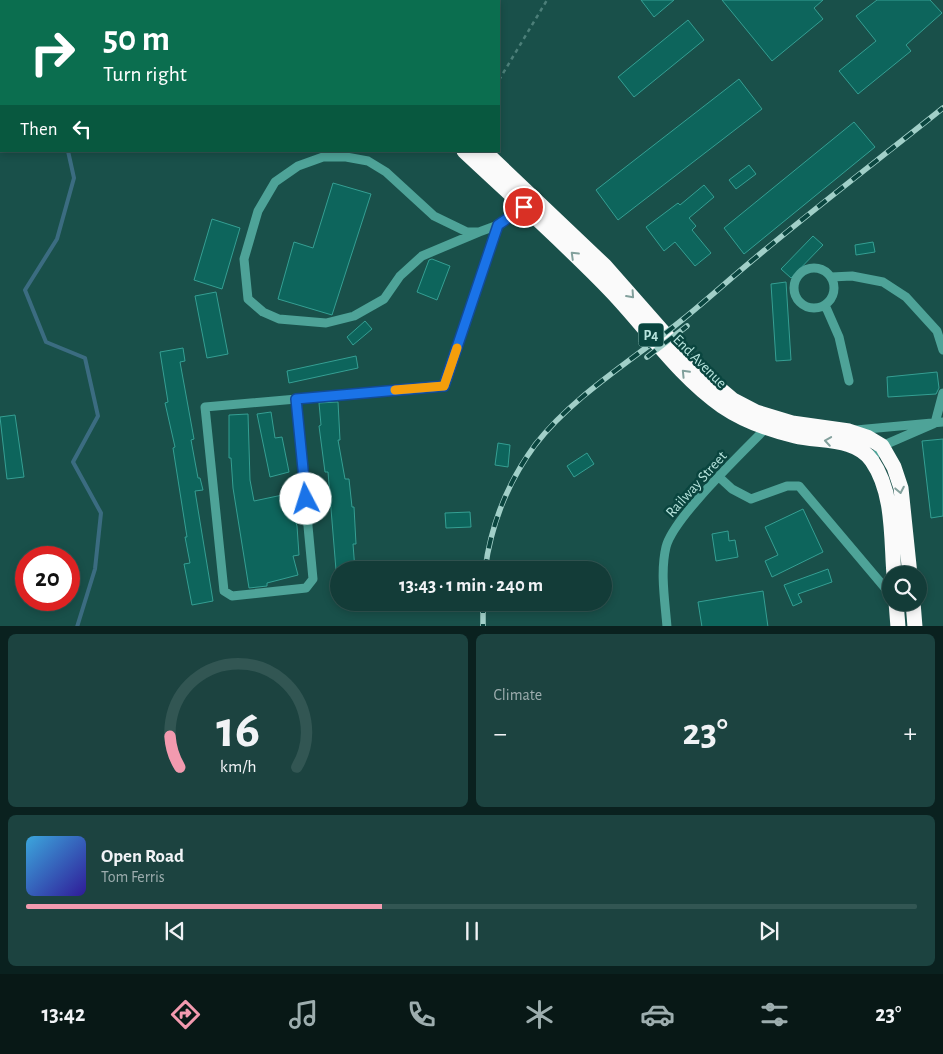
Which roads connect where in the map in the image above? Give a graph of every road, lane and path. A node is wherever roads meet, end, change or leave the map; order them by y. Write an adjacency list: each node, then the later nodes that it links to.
1 (547, 0): 2 (path)
2 (500, 78)
3 (465, 152): 5 (highway, End Avenue / P4)
4 (485, 152): 16 (highway, End Avenue / P4, one-way to 16)
5 (524, 207): 6 (street); 15 (highway, End Avenue / P4, one-way to 5)
6 (498, 225): 7 (street); 13 (street)
7 (479, 232): 7 (street)
8 (831, 277): 9 (street); 9 (street); 10 (street)
9 (825, 305): 11 (street)
10 (943, 350)
11 (849, 381)
12 (943, 393): 14 (street)
13 (296, 399): 13 (street)
14 (939, 422): 16 (street, End Avenue); 17 (street)
15 (766, 428): 18 (highway, End Avenue / P4, one-way to 15); 19 (street, Railway Street)
16 (848, 431): 17 (highway, End Avenue / P4)
17 (882, 446): 18 (street); 21 (highway, one-way to 21)
18 (872, 460): 20 (highway)
19 (719, 477): 22 (street); 25 (street, Railway Street)
20 (893, 566)
21 (909, 566)
22 (882, 585)
23 (897, 611): 26 (highway)
24 (914, 611): 27 (highway)
25 (667, 626)
26 (898, 626)
27 (915, 626)

